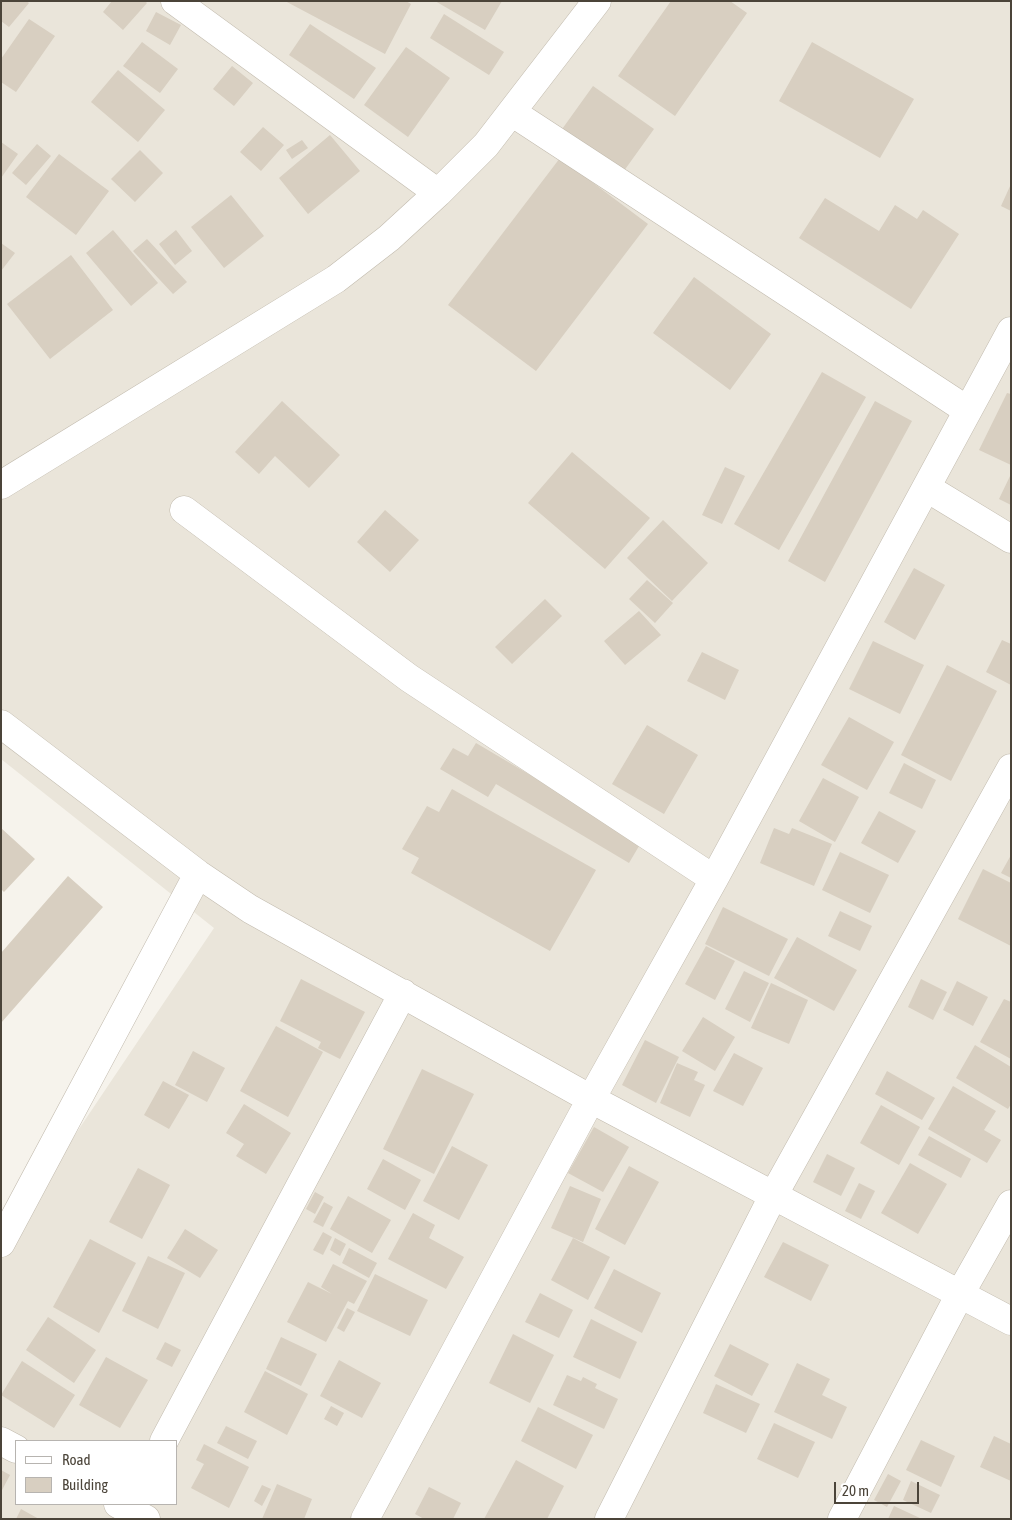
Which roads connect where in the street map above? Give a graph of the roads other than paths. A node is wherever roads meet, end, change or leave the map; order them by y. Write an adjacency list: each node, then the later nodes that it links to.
1 (175, 1): 4 (street)
2 (597, 1): 3 (street)
3 (513, 113): 4 (street); 6 (street)
4 (438, 193): 7 (street)
5 (1011, 331): 6 (street)
6 (967, 410): 8 (street)
7 (1, 485)
8 (927, 488): 10 (street); 14 (street)
9 (184, 510): 14 (street)
10 (1011, 539)
11 (1, 724): 13 (street)
12 (1011, 768): 17 (street)
13 (198, 874): 15 (street); 19 (street)
14 (714, 879): 16 (street)
15 (403, 993): 16 (street); 22 (street)
16 (591, 1099): 17 (street); 25 (street)
17 (773, 1196): 20 (street); 26 (street)
18 (1011, 1204): 20 (street)
19 (1, 1243)
20 (960, 1294): 21 (street); 27 (street)
21 (1011, 1320)
22 (165, 1440)
23 (1, 1441): 24 (street)
24 (15, 1448)
25 (366, 1519)
26 (609, 1519)
27 (842, 1519)

